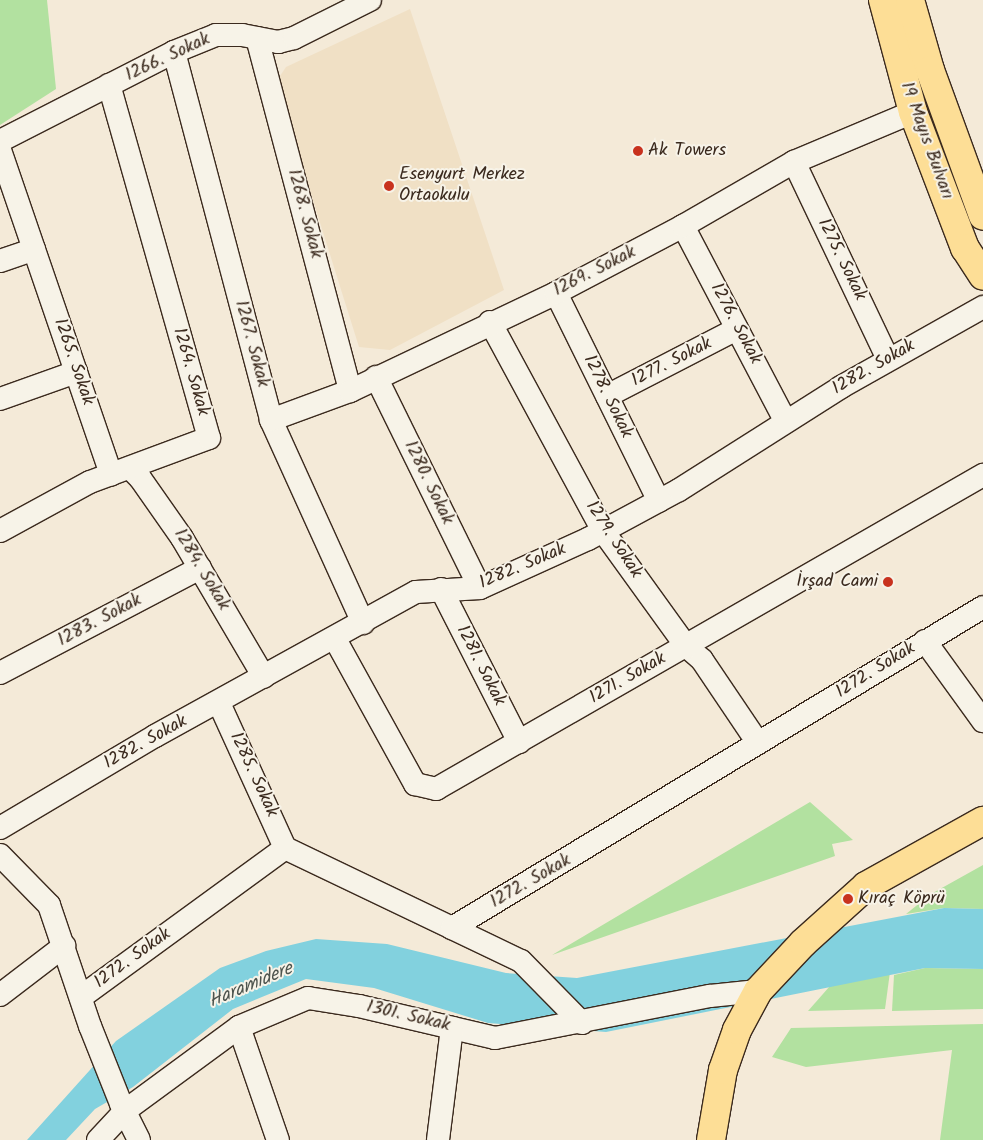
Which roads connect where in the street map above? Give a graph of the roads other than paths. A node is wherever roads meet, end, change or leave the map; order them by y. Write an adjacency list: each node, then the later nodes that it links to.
1 (370, 0): 4 (street, 1266. Sokak)
2 (882, 0): 7 (main road, 19 Mayıs Bulvarı)
3 (910, 0): 11 (main road, 19 Mayıs Bulvarı)
4 (257, 38): 5 (street, 1266. Sokak); 23 (street, 1268. Sokak)
5 (174, 52): 6 (street, 1266. Sokak); 26 (street, 1267. Sokak)
6 (109, 85): 8 (street, 1266. Sokak); 28 (street, 1264. Sokak)
7 (913, 112): 10 (street, 1269. Sokak); 15 (main road, 19 Mayıs Bulvarı)
8 (0, 141)
9 (0, 150): 13 (street, 1265. Sokak)
10 (794, 162): 12 (street, 1269. Sokak); 20 (street, 1275. Sokak)
11 (983, 216)
12 (683, 226): 16 (street, 1269. Sokak); 19 (street, 1276. Sokak)
13 (34, 249): 14 (street); 21 (street, 1265. Sokak)
14 (0, 261)
15 (983, 276)
16 (556, 293): 18 (street, 1269. Sokak); 24 (street, 1278. Sokak)
17 (983, 307): 20 (street, 1282. Sokak)
18 (490, 322): 22 (street, 1269. Sokak); 32 (street, 1279. Sokak)
19 (738, 329): 24 (street, 1277. Sokak); 27 (street, 1276. Sokak)
20 (888, 359): 27 (street, 1282. Sokak)
21 (76, 372): 25 (street); 28 (street, 1265. Sokak)
22 (376, 377): 23 (street, 1269. Sokak); 34 (street, 1280. Sokak)
23 (350, 391): 26 (street, 1269. Sokak)
24 (607, 396): 30 (street, 1278. Sokak)
25 (0, 400)
26 (271, 420): 37 (street, 1267. Sokak)
27 (786, 422): 30 (street, 1282. Sokak)
28 (121, 472): 31 (street, 1264. Sokak); 33 (street, 1284. Sokak)
29 (983, 475): 40 (street, 1271. Sokak)
30 (659, 501): 32 (street, 1282. Sokak)
31 (0, 531)
32 (603, 531): 34 (street, 1282. Sokak); 40 (street, 1279. Sokak)
33 (200, 568): 41 (street, 1283. Sokak); 42 (street, 1284. Sokak)
34 (480, 588): 35 (street, 1282. Sokak)
35 (441, 589): 37 (street, 1282. Sokak); 45 (street, 1281. Sokak)
36 (983, 607): 39 (street, 1272. Sokak)
37 (363, 623): 38 (street, 1282. Sokak)
38 (335, 639): 42 (street, 1282. Sokak); 45 (street, 1271. Sokak)
39 (925, 641): 44 (street); 46 (street, 1272. Sokak)
40 (686, 646): 45 (street, 1271. Sokak); 46 (street, 1279. Sokak)
41 (0, 674)
42 (264, 677): 43 (street, 1282. Sokak)
43 (219, 703): 48 (street, 1282. Sokak); 49 (street, 1285. Sokak)
44 (983, 721)
45 (520, 742)
46 (758, 743): 51 (street, 1272. Sokak)
47 (983, 821): 53 (main road)
48 (0, 828)
49 (285, 848): 51 (street); 55 (street, 1272. Sokak)
50 (0, 855): 52 (street)
51 (452, 928): 56 (street)
52 (64, 946): 54 (street); 55 (street)
53 (758, 991): 56 (street, 1301. Sokak); 64 (main road)
54 (0, 995)
55 (81, 997): 59 (street)
56 (582, 1023): 58 (street, 1301. Sokak)
57 (239, 1027): 58 (street, 1301. Sokak); 59 (street, 1301. Sokak); 62 (street)
58 (452, 1028): 63 (street)
59 (123, 1107): 60 (street, 1301. Sokak); 61 (street)
60 (98, 1140)
61 (140, 1140)
62 (278, 1140)
63 (438, 1140)
64 (711, 1140)

